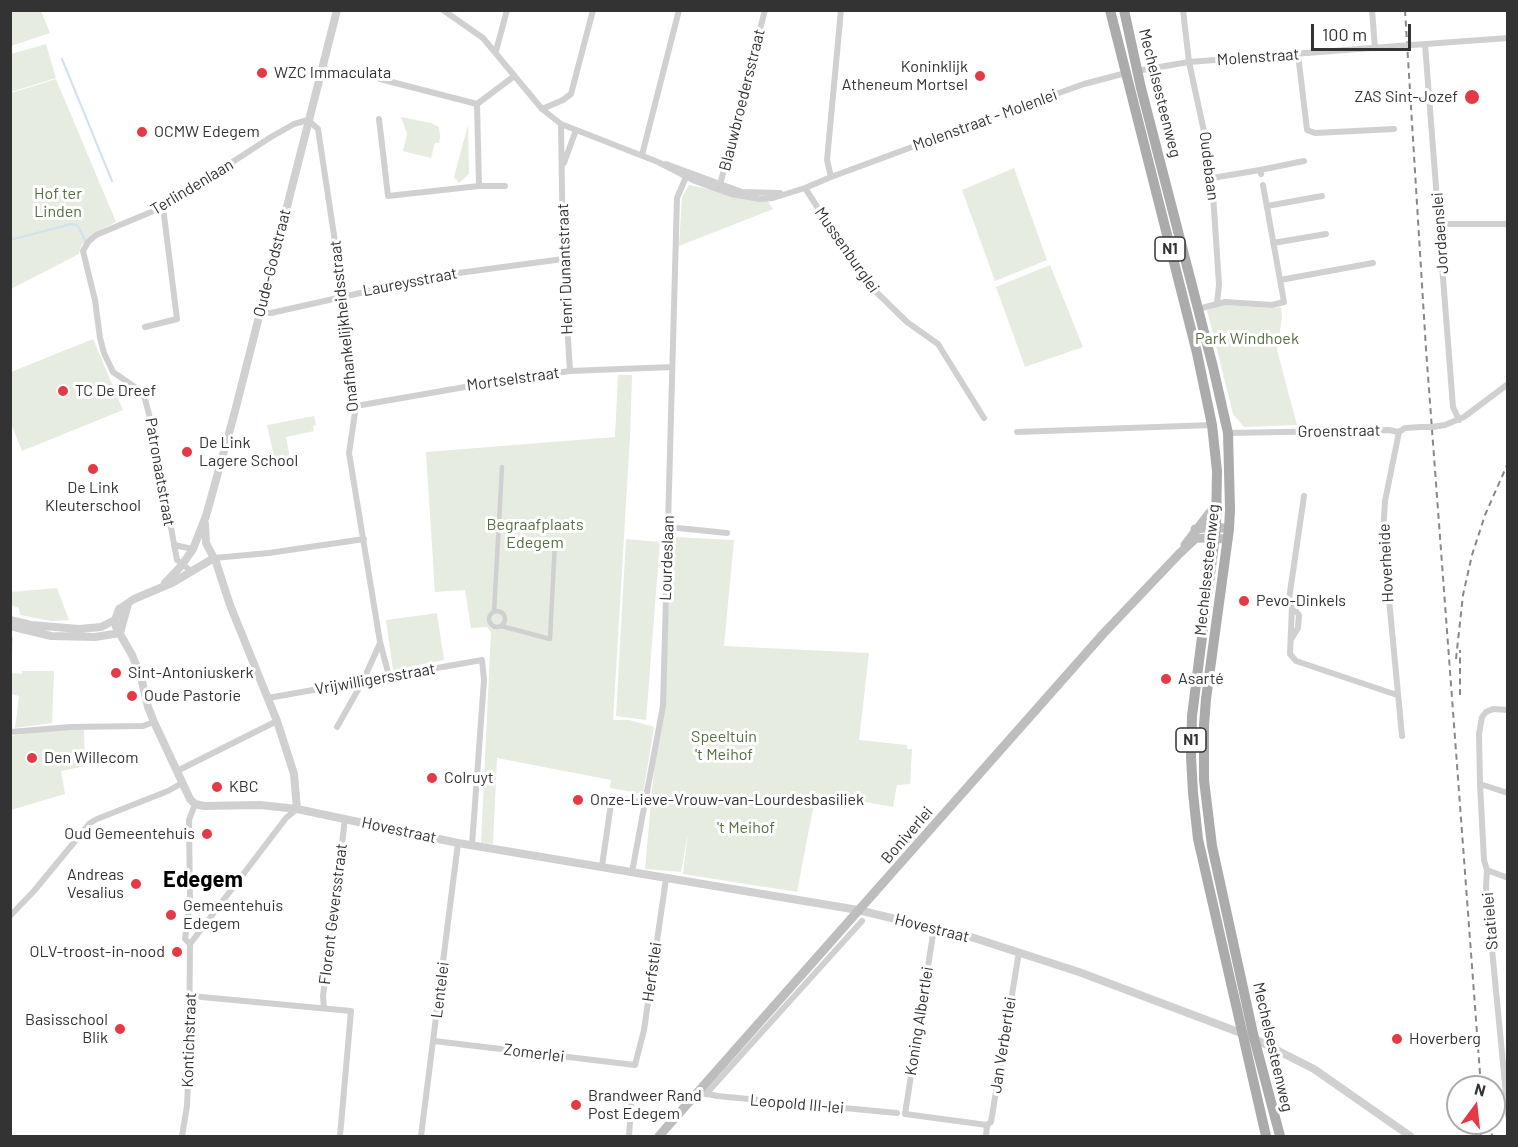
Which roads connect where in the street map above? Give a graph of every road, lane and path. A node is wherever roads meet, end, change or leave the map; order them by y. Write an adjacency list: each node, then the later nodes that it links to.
1 (337, 10): 24 (street, Oude-Godstraat)
2 (443, 10): 15 (street)
3 (507, 10): 15 (street)
4 (593, 10): 22 (street)
5 (679, 10): 28 (street)
6 (765, 10): 38 (street, Blauwbroedersstraat)
7 (842, 10): 33 (street)
8 (1110, 10): 18 (main road, Mechelsesteenweg / N1)
9 (1124, 10): 18 (main road, Mechelsesteenweg / N1)
10 (1183, 10): 17 (street, Oudebaan)
11 (1372, 10): 14 (street)
12 (1508, 38): 13 (street, Molenstraat)
13 (1425, 44): 14 (street, Molenstraat, bridge); 43 (street, Jordaenslei)
14 (1375, 48): 16 (street, Molenstraat)
15 (496, 51): 19 (street)
16 (1298, 54): 17 (street, Molenstraat); 26 (street)
17 (1189, 62): 18 (street, Molenstraat - Molenlei); 34 (street, Oudebaan)
18 (1132, 72): 33 (street, Molenstraat - Molenlei); 53 (main road, Mechelsesteenweg / N1); 62 (main road, Mechelsesteenweg / N1)
19 (513, 76): 21 (street); 22 (street)
20 (380, 79): 21 (street)
21 (477, 104): 36 (street)
22 (542, 109): 25 (street)
23 (379, 119): 36 (street)
24 (309, 120): 42 (street, Terlindenlaan); 51 (street, Onafhankelijkheidsstraat); 54 (street, Oude-Godstraat)
25 (561, 124): 27 (street); 31 (street, Henri Dunantstraat)
26 (1394, 129)
27 (576, 130): 28 (street); 31 (street, Henri Dunantstraat)
28 (642, 155): 30 (street)
29 (1304, 161): 34 (street)
30 (658, 162): 32 (street); 38 (street)
31 (562, 167): 48 (street, Henri Dunantstraat)
32 (686, 177): 38 (street); 56 (street, Lourdeslaan)
33 (831, 177): 39 (street, Molenstraat - Molenlei)
34 (1212, 178): 52 (street, Oudebaan)
35 (1263, 185): 41 (street)
36 (479, 186): 37 (street)
37 (504, 186)
38 (720, 187): 39 (street, Molenstraat - Molenlei)
39 (805, 188): 60 (street, Mussenburglei)
40 (1322, 196): 41 (street)
41 (1266, 206): 46 (street)
42 (164, 207): 47 (street, Terlindenlaan); 55 (street)
43 (1440, 224): 44 (street); 61 (street, Jordaenslei)
44 (1508, 224)
45 (1326, 234): 46 (street)
46 (1273, 243): 50 (street)
47 (83, 257): 77 (street, Patronaatstraat)
48 (563, 259): 51 (street, Laureysstraat); 57 (street, Henri Dunantstraat)
49 (1373, 263): 50 (street)
50 (1280, 280): 52 (street)
51 (343, 295): 54 (street, Laureysstraat); 59 (street, Onafhankelijkheidsstraat)
52 (1217, 303): 53 (street)
53 (1198, 309): 65 (main road, Mechelsesteenweg / N1)
54 (259, 312): 69 (street, Oude-Godstraat)
55 (145, 327)
56 (672, 367): 57 (street, Mortselstraat); 70 (street, Lourdeslaan)
57 (570, 371): 59 (street, Mortselstraat)
58 (1508, 384): 61 (street, Groenstraat)
59 (356, 406): 75 (street, Onafhankelijkheidsstraat)
60 (984, 418)
61 (1459, 420): 64 (street, Groenstraat, bridge)
62 (1212, 426): 63 (street); 68 (main road, Mechelsesteenweg / N1)
63 (1017, 432)
64 (1399, 432): 65 (street, Groenstraat); 94 (street, Hoverheide)
65 (1227, 433): 74 (main road, Mechelsesteenweg / N1)
66 (502, 467): 84 (street)
67 (1304, 496): 94 (street)
68 (1217, 503): 71 (main road, Boniverlei); 72 (main road, Mechelsesteenweg / N1)
69 (206, 516): 78 (street, Oude-Godstraat); 80 (street, Oude-Godstraat)
70 (668, 527): 73 (street); 106 (street, Lourdeslaan)
71 (1196, 529): 72 (main road); 79 (main road, Boniverlei)
72 (1216, 532): 74 (main road); 79 (main road, Boniverlei); 125 (main road, Mechelsesteenweg / N1)
73 (727, 533)
74 (1228, 534): 125 (main road, Mechelsesteenweg / N1)
75 (364, 539): 80 (street); 91 (street, Onafhankelijkheidsstraat)
76 (555, 542): 88 (street)
77 (174, 545): 78 (street, Patronaatstraat); 81 (street)
78 (193, 549): 80 (street); 81 (street, Oude-Godstraat)
79 (1179, 554): 117 (main road, Boniverlei)
80 (214, 558): 82 (street); 95 (street, Oude-Godstraat)
81 (182, 565): 82 (street); 83 (street, Oude-Godstraat)
82 (191, 571): 83 (street)
83 (164, 584): 86 (street)
84 (494, 612): 88 (street); 88 (street)
85 (10, 620): 89 (street)
86 (119, 621): 89 (street); 90 (street)
87 (10, 626): 89 (street)
88 (501, 626)
89 (79, 633): 90 (street)
90 (120, 633): 98 (street)
91 (380, 642): 92 (street, Onafhankelijkheidsstraat); 93 (street)
92 (389, 676): 93 (street, Vrijwilligersstraat); 111 (street, Vrijwilligersstraat)
93 (363, 681): 95 (street, Vrijwilligersstraat); 99 (street)
94 (1397, 695): 101 (street, Hoverheide)
95 (268, 698): 97 (street, Oude-Godstraat)
96 (1508, 710): 104 (street, Statielei)
97 (277, 721): 102 (street); 108 (street, Oude-Godstraat)
98 (154, 722): 100 (street); 102 (street)
99 (337, 727)
100 (10, 732)
101 (1402, 736)
102 (177, 771): 103 (street)
103 (182, 783): 107 (street); 118 (street)
104 (1480, 784): 105 (street); 113 (street, Statielei)
105 (1508, 794)
106 (646, 803): 112 (street); 114 (street, Lourdeslaan)
107 (195, 804): 108 (street, Hovestraat); 121 (street, Kontichstraat)
108 (297, 808): 109 (street, Hovestraat); 121 (street)
109 (345, 819): 110 (street, Hovestraat); 124 (street, Florent Geversstraat)
110 (458, 843): 111 (street, Hovestraat); 126 (street, Lentelei)
111 (472, 845): 112 (street, Hovestraat)
112 (602, 866): 114 (street, Hovestraat)
113 (1487, 870): 115 (street); 131 (street, Statielei)
114 (632, 872): 116 (street, Hovestraat)
115 (1508, 878)
116 (666, 879): 117 (street, Hovestraat); 127 (street, Herfstlei)
117 (858, 910): 120 (street, Hovestraat); 128 (main road, Boniverlei)
118 (10, 916)
119 (862, 921): 128 (street, Boniverlei)
120 (934, 927): 122 (street, Hovestraat); 132 (street, Koning Albertlei)
121 (190, 944): 123 (street, Kontichstraat)
122 (1019, 952): 125 (street, Hovestraat); 132 (street, Jan Verbertlei)
123 (190, 996): 124 (street); 133 (street, Kontichstraat)
124 (324, 1008): 134 (street)
125 (1248, 1036): 139 (main road, Mechelsesteenweg / N1); 140 (main road, Mechelsesteenweg / N1); 141 (street, Hovestraat)
126 (434, 1041): 127 (street, Zomerlei); 135 (street, Lentelei)
127 (635, 1065)
128 (702, 1093): 130 (street, Leopold III-lei); 137 (main road, Boniverlei)
129 (632, 1095): 136 (street)
130 (897, 1113)
131 (1508, 1115)
132 (987, 1125): 138 (street, Jan Verbertlei)
133 (182, 1137)
134 (340, 1137)
135 (421, 1137)
136 (629, 1137)
137 (659, 1137)
138 (986, 1137)
139 (1266, 1137)
140 (1280, 1137)
141 (1410, 1137)

